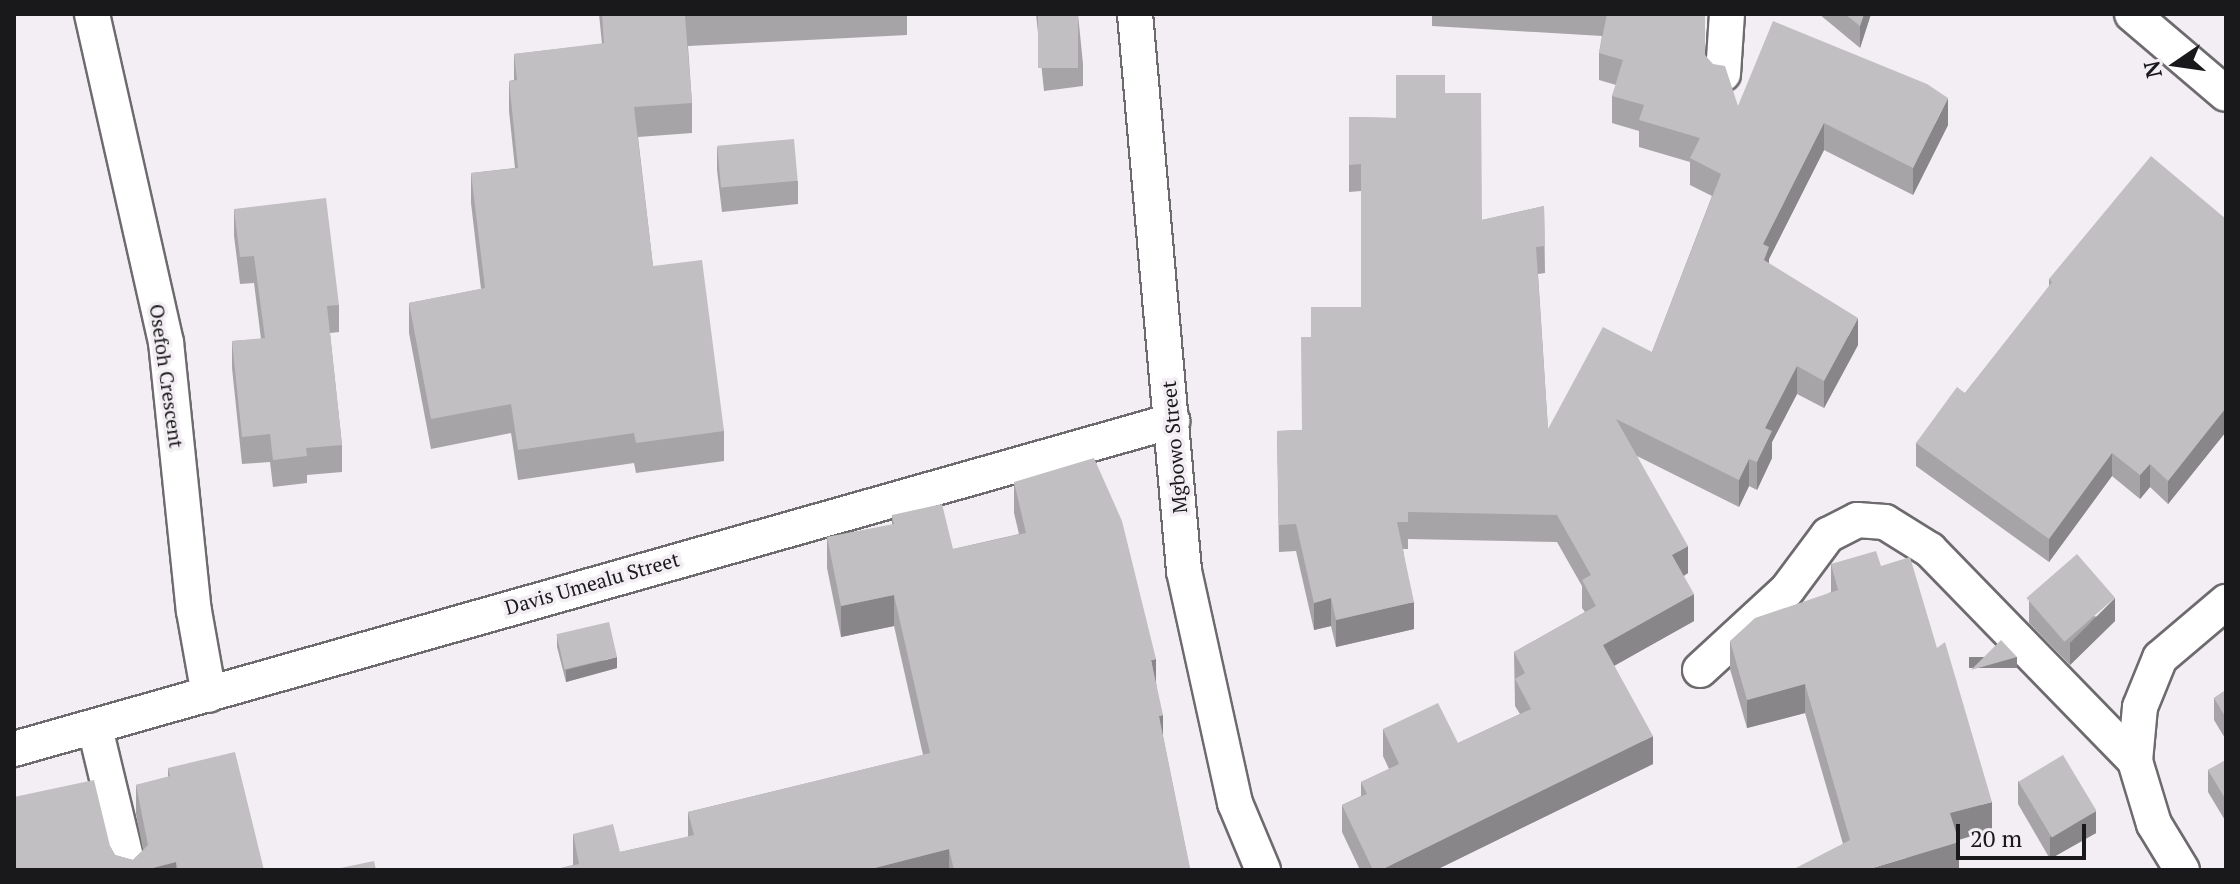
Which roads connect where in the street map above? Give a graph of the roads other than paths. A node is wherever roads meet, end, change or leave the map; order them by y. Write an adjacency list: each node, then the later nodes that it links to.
1 (92, 14): 10 (street, Osefoh Crescent)
2 (1135, 14): 7 (street, Mgbowo Street)
3 (1727, 14): 5 (street)
4 (2132, 14): 6 (street)
5 (1723, 74)
6 (2226, 94)
7 (1172, 421): 10 (street, Davis Umealu Street); 15 (street, Mgbowo Street)
8 (2226, 602): 13 (street)
9 (1700, 670): 13 (street)
10 (209, 695): 11 (street, Davis Umealu Street)
11 (95, 728): 12 (street, Davis Umealu Street); 14 (street)
12 (14, 749)
13 (2135, 761): 16 (street)
14 (129, 870)
15 (1263, 870)
16 (2182, 870)

